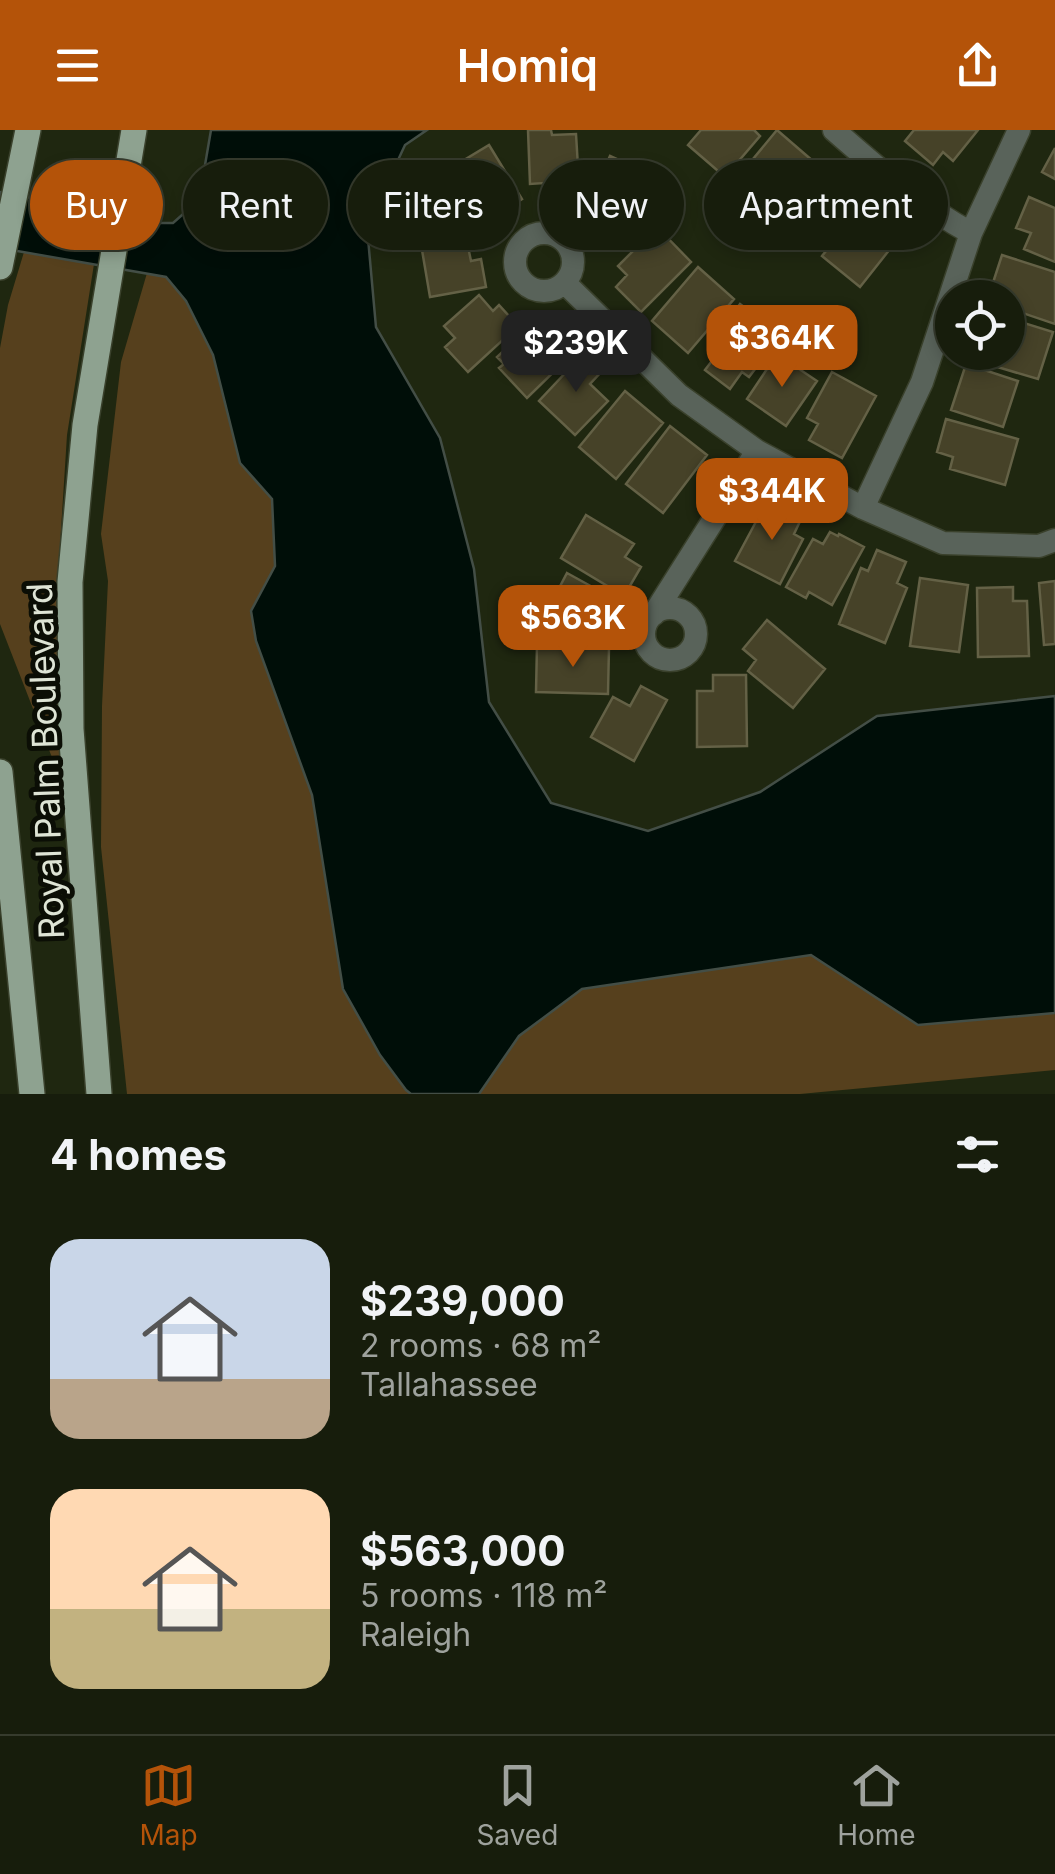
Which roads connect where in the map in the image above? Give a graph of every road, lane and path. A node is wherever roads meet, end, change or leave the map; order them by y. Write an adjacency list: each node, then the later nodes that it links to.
1 (28, 130): 6 (main road)
2 (134, 130): 14 (main road, Royal Palm Boulevard)
3 (834, 130): 5 (street)
4 (1019, 130): 5 (street)
5 (971, 233): 9 (street)
6 (0, 266)
7 (565, 283): 8 (street)
8 (757, 451): 9 (street); 11 (street)
9 (863, 508): 10 (street)
10 (1055, 540)
11 (654, 614)
12 (0, 772): 13 (main road, Royal Palm Boulevard)
13 (32, 1094)
14 (99, 1094)

